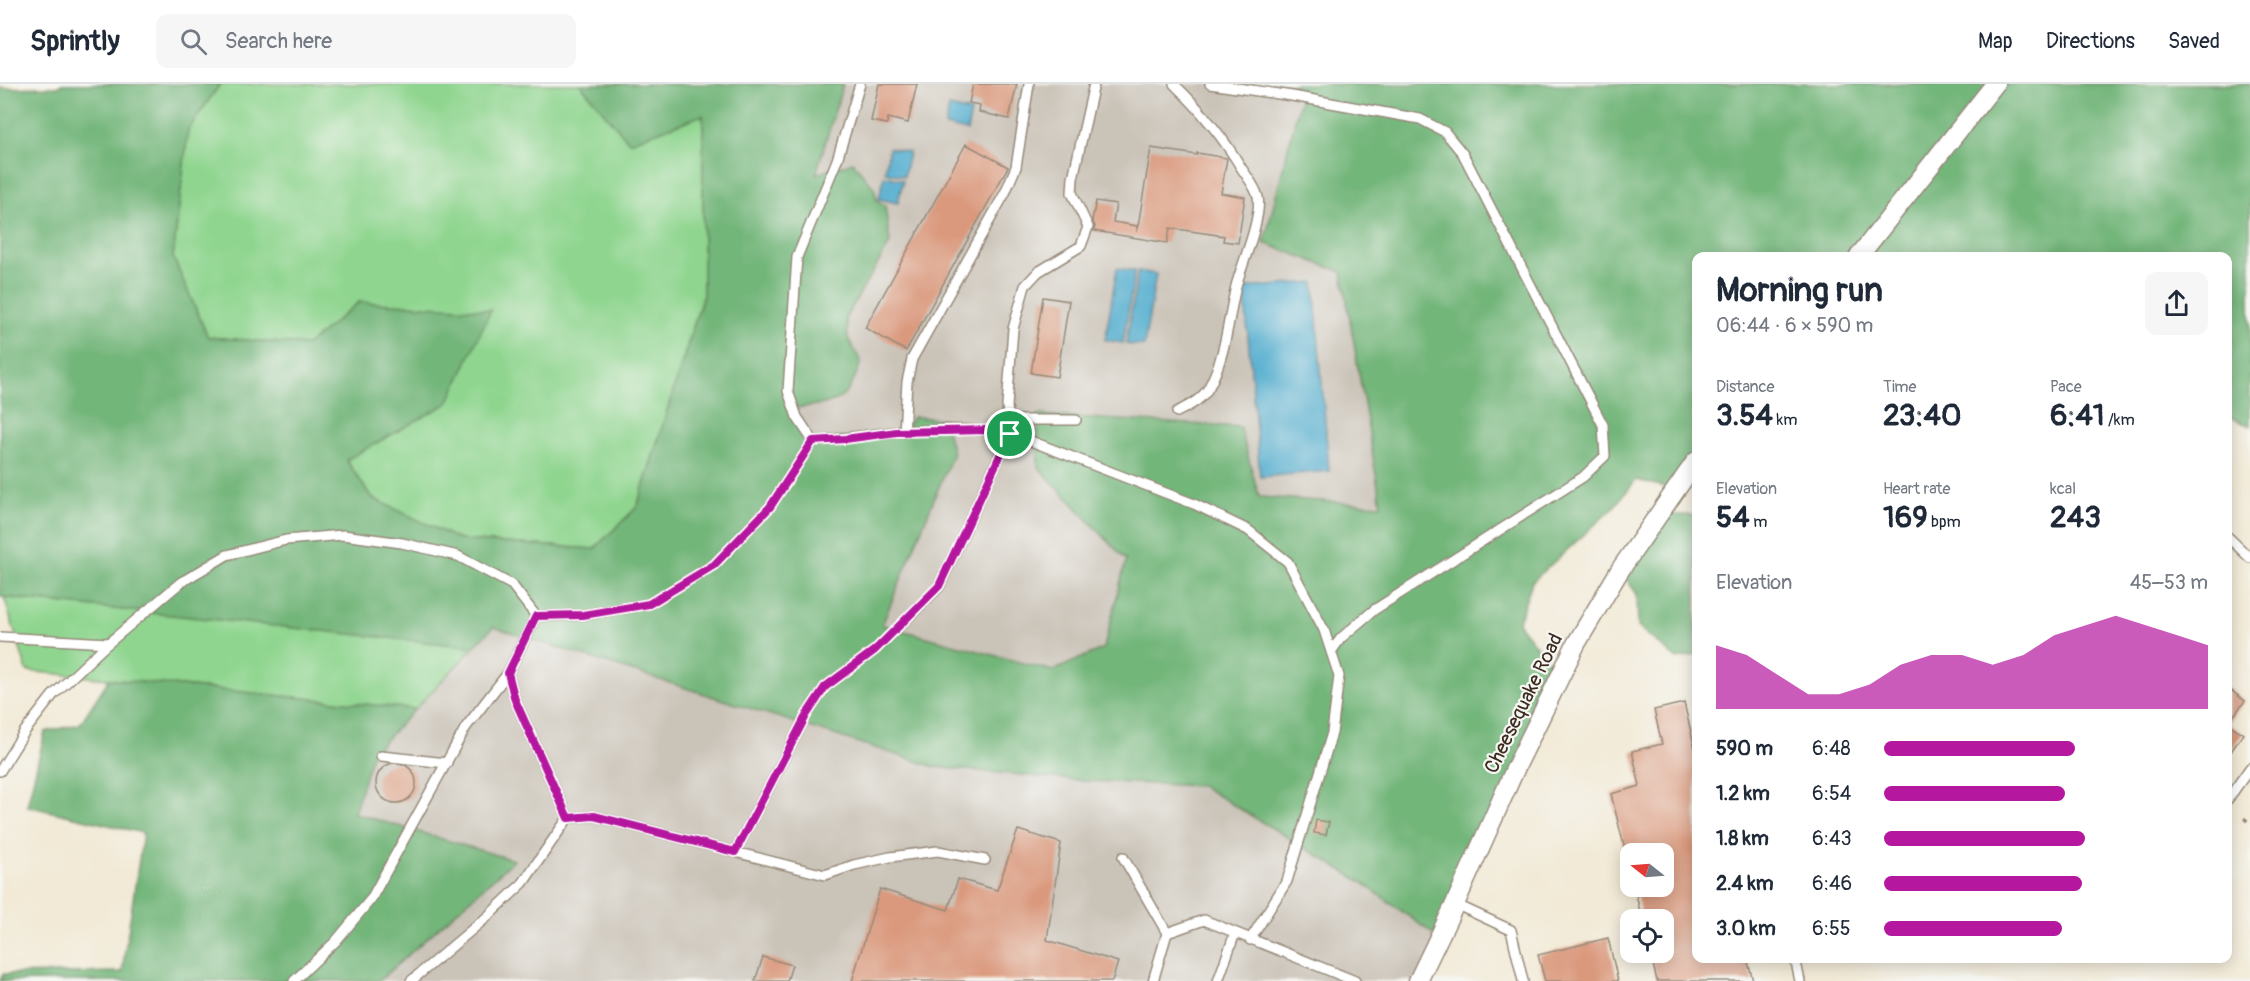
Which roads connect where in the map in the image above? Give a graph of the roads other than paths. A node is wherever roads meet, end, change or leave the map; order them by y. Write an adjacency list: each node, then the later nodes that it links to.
1 (860, 84): 13 (lane)
2 (1029, 84): 11 (lane)
3 (1094, 84): 9 (lane)
4 (1173, 84): 8 (lane)
5 (1210, 84): 20 (lane)
6 (1995, 84): 7 (street)
7 (1861, 252)
8 (1177, 412)
9 (1008, 420): 10 (lane); 12 (lane)
10 (1076, 420)
11 (904, 432): 12 (lane); 13 (lane)
12 (1010, 434): 20 (lane); 28 (lane)
13 (813, 441): 17 (lane)
14 (1692, 467): 31 (street, Cheesequake Road)
15 (2232, 541): 16 (lane)
16 (2250, 558)
17 (536, 616): 19 (lane); 21 (lane)
18 (0, 637): 19 (lane)
19 (108, 643): 25 (lane)
20 (1331, 652): 34 (lane)
21 (508, 673): 23 (lane); 27 (lane)
22 (381, 756): 23 (lane)
23 (447, 763): 36 (lane)
24 (2250, 768): 26 (lane)
25 (0, 771)
26 (2232, 794)
27 (568, 818): 28 (lane); 37 (lane)
28 (735, 852): 30 (lane)
29 (1123, 857): 32 (lane)
30 (985, 860)
31 (1455, 904): 41 (street, Cheesequake Road); 42 (lane)
32 (1167, 933): 33 (lane); 38 (lane)
33 (1235, 933): 34 (lane); 39 (lane)
34 (1250, 940): 40 (lane)
35 (1796, 963): 43 (lane)
36 (294, 981)
37 (411, 981)
38 (1152, 981)
39 (1218, 981)
40 (1355, 981)
41 (1418, 981)
42 (1523, 981)
43 (1800, 981)

